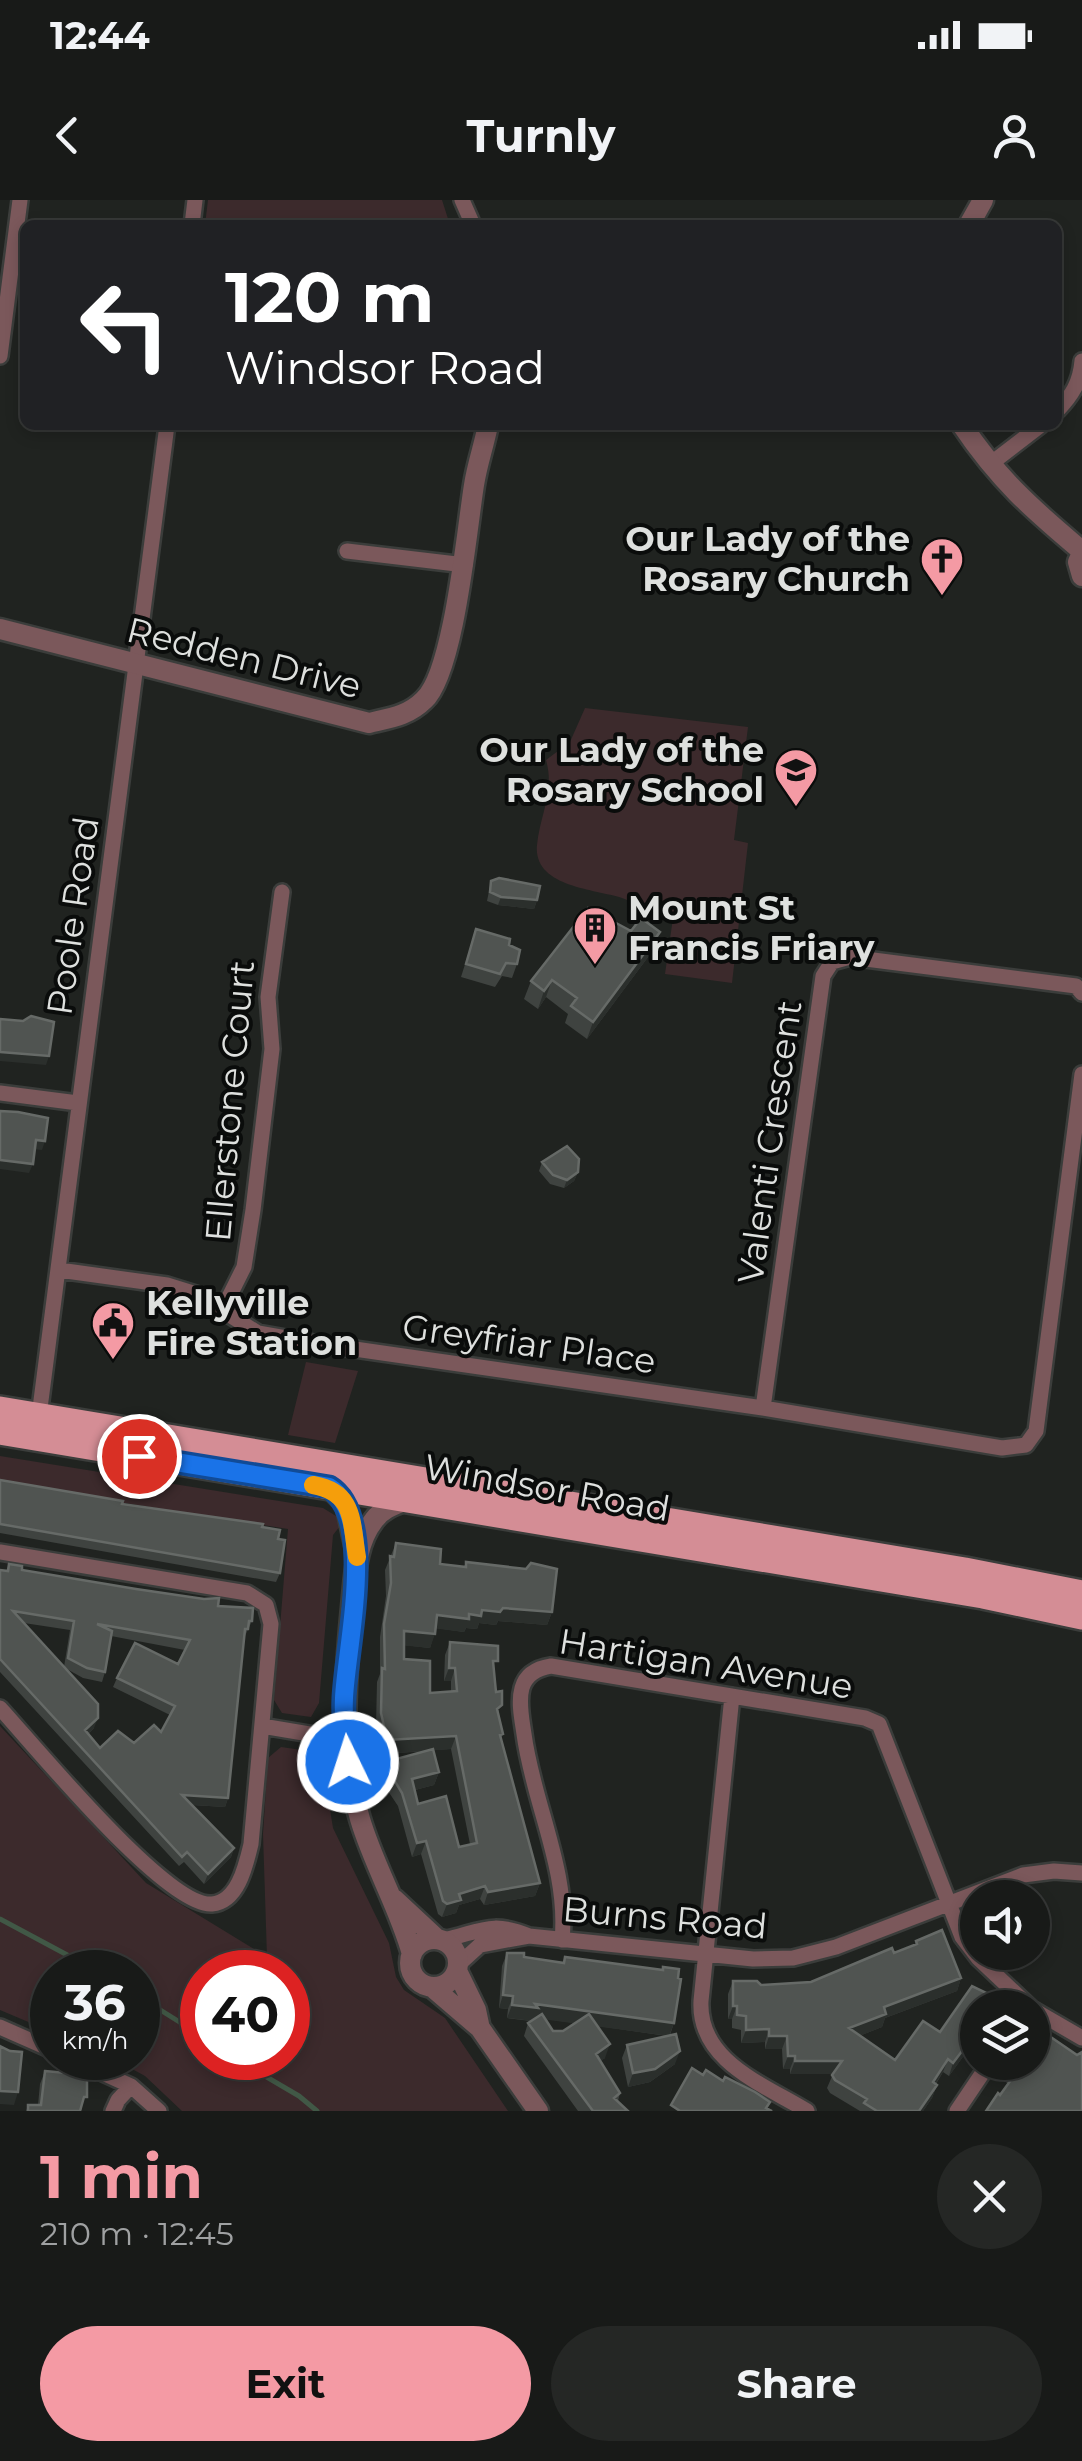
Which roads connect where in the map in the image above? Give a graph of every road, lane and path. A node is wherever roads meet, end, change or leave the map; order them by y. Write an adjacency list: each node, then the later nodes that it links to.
1 (20, 200): 2 (street)
2 (0, 356)
3 (1082, 362): 4 (street)
4 (1062, 406)
5 (166, 430): 15 (street, Poole Road)
6 (487, 430): 12 (street, Redden Drive)
7 (965, 430): 9 (street)
8 (1034, 430): 9 (street)
9 (989, 465): 11 (street)
10 (347, 551): 12 (street)
11 (1082, 552): 13 (street)
12 (465, 565): 15 (street, Redden Drive)
13 (1082, 576)
14 (0, 629): 15 (street, Redden Drive)
15 (136, 664): 20 (street, Poole Road)
16 (282, 892): 22 (street, Ellerstone Court)
17 (1082, 993): 23 (street, Valenti Crescent)
18 (1082, 1074): 23 (street, Greyfriar Place)
19 (0, 1093): 20 (street)
20 (78, 1104): 21 (street, Poole Road)
21 (59, 1270): 22 (street, Greyfriar Place); 25 (street, Poole Road)
22 (222, 1311): 23 (street, Greyfriar Place)
23 (763, 1408)
24 (0, 1409): 25 (main road, Windsor Road)
25 (39, 1416): 31 (main road, Windsor Road)
26 (0, 1432): 27 (main road, Windsor Road)
27 (329, 1487): 28 (main road, Windsor Road); 30 (street)
28 (406, 1500): 30 (street); 32 (main road, Windsor Road)
29 (0, 1552): 35 (street)
30 (358, 1554): 36 (street)
31 (1082, 1593)
32 (1082, 1617)
33 (732, 1696): 39 (street, Hartigan Avenue); 42 (street, Hartigan Avenue); 44 (street)
34 (0, 1708): 35 (street)
35 (262, 1726): 36 (street)
36 (345, 1740): 38 (street)
37 (1082, 1872): 39 (street, Burns Road)
38 (394, 1899): 41 (street); 43 (street)
39 (949, 1903): 44 (street, Burns Road); 47 (street, Hartigan Avenue)
40 (529, 1936): 41 (street, Burns Road); 42 (street, Burns Road); 45 (street, Burns Road)
41 (440, 1940): 43 (street); 45 (street)
42 (562, 1940): 44 (street, Burns Road)
43 (412, 1954): 46 (street)
44 (706, 1954): 59 (street)
45 (458, 1968): 46 (street); 50 (street)
46 (432, 1986): 50 (street)
47 (1012, 1990)
48 (1050, 2019): 51 (street, Hartigan Avenue)
49 (0, 2027): 52 (street)
50 (480, 2028): 58 (street)
51 (1082, 2038)
52 (30, 2040)
53 (118, 2080): 55 (street)
54 (978, 2080): 60 (street)
55 (131, 2086): 56 (street); 57 (street)
56 (113, 2111)
57 (159, 2111)
58 (538, 2111)
59 (807, 2111)
60 (957, 2111)

